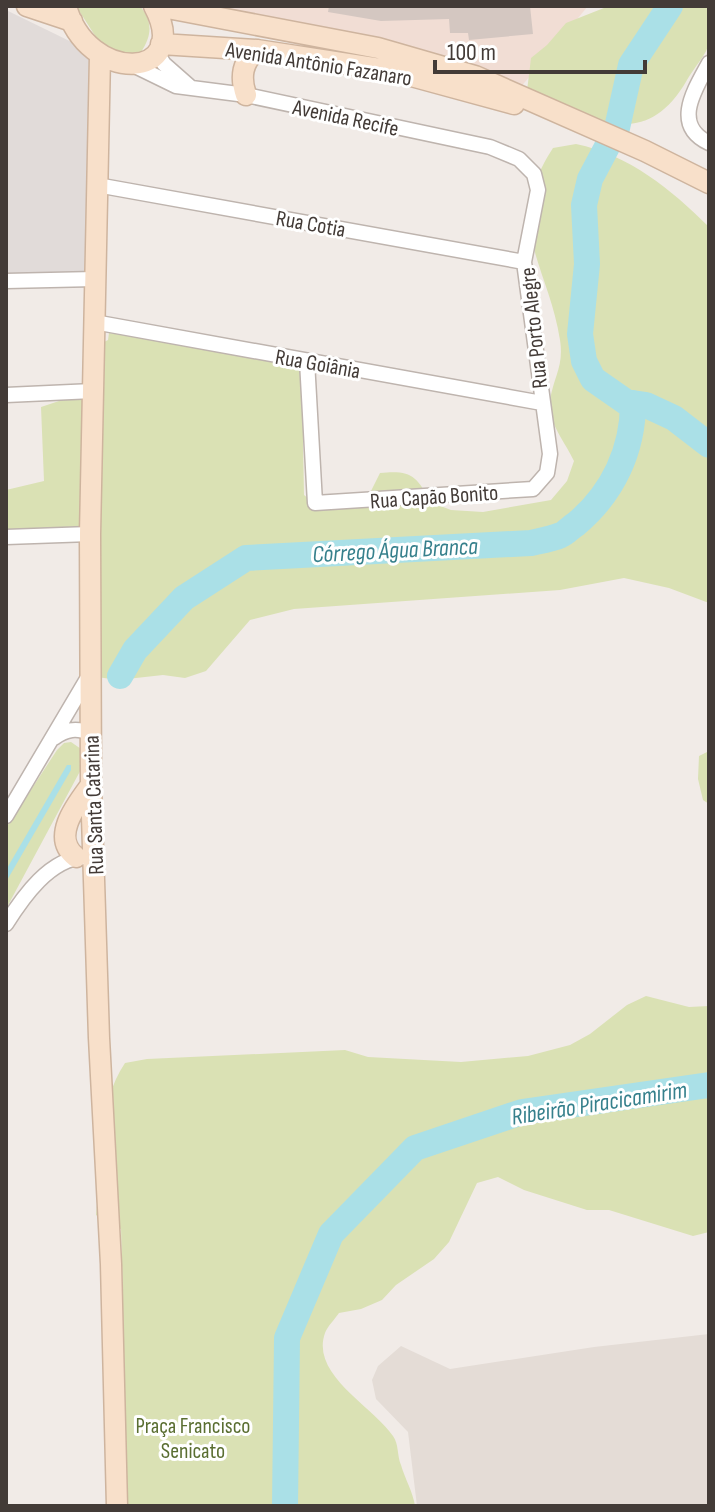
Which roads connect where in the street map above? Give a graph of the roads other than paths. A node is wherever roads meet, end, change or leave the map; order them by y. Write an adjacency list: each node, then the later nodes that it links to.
1 (27, 6): 3 (street)
2 (156, 6): 4 (street); 12 (street, Avenida Antônio Fazanaro)
3 (69, 14): 6 (street)
4 (159, 48): 5 (street, Avenida Antônio Fazanaro); 8 (street); 9 (street)
5 (257, 50): 10 (street); 12 (street, Avenida Antônio Fazanaro)
6 (100, 56): 8 (street); 11 (street, Rua Santa Catarina)
7 (709, 63): 13 (street)
8 (128, 65): 9 (street, Avenida Recife); 11 (street)
9 (189, 86): 10 (street, Avenida Recife)
10 (246, 95): 15 (street, Avenida Recife)
11 (98, 103): 17 (street, Rua Santa Catarina)
12 (573, 120): 14 (street, Avenida Antônio Fazanaro)
13 (709, 143)
14 (642, 150): 16 (street, Avenida Antônio Fazanaro); 18 (street, Avenida Antônio Fazanaro)
15 (503, 152): 19 (street, Rua Porto Alegre)
16 (709, 183)
17 (97, 185): 19 (street, Rua Cotia); 20 (street, Rua Santa Catarina)
18 (709, 193)
19 (524, 262): 26 (street, Rua Porto Alegre)
20 (95, 279): 21 (street); 22 (street, Rua Santa Catarina)
21 (6, 281)
22 (94, 322): 23 (street, Rua Goiânia); 24 (street, Rua Santa Catarina)
23 (307, 361): 26 (street, Rua Goiânia); 27 (street, Rua Capão Bonito)
24 (93, 391): 25 (street); 28 (street, Rua Santa Catarina)
25 (6, 395)
26 (542, 403): 27 (street, Rua Porto Alegre)
27 (547, 473)
28 (90, 534): 29 (street); 30 (street, Rua Santa Catarina)
29 (6, 537)
30 (90, 673): 31 (street, Rua Santa Catarina); 32 (street)
31 (91, 734): 32 (street); 34 (street, Rua Santa Catarina)
32 (53, 738): 33 (street)
33 (6, 816)
34 (85, 857): 35 (street); 36 (street, Rua Santa Catarina)
35 (6, 924)
36 (117, 1506)

